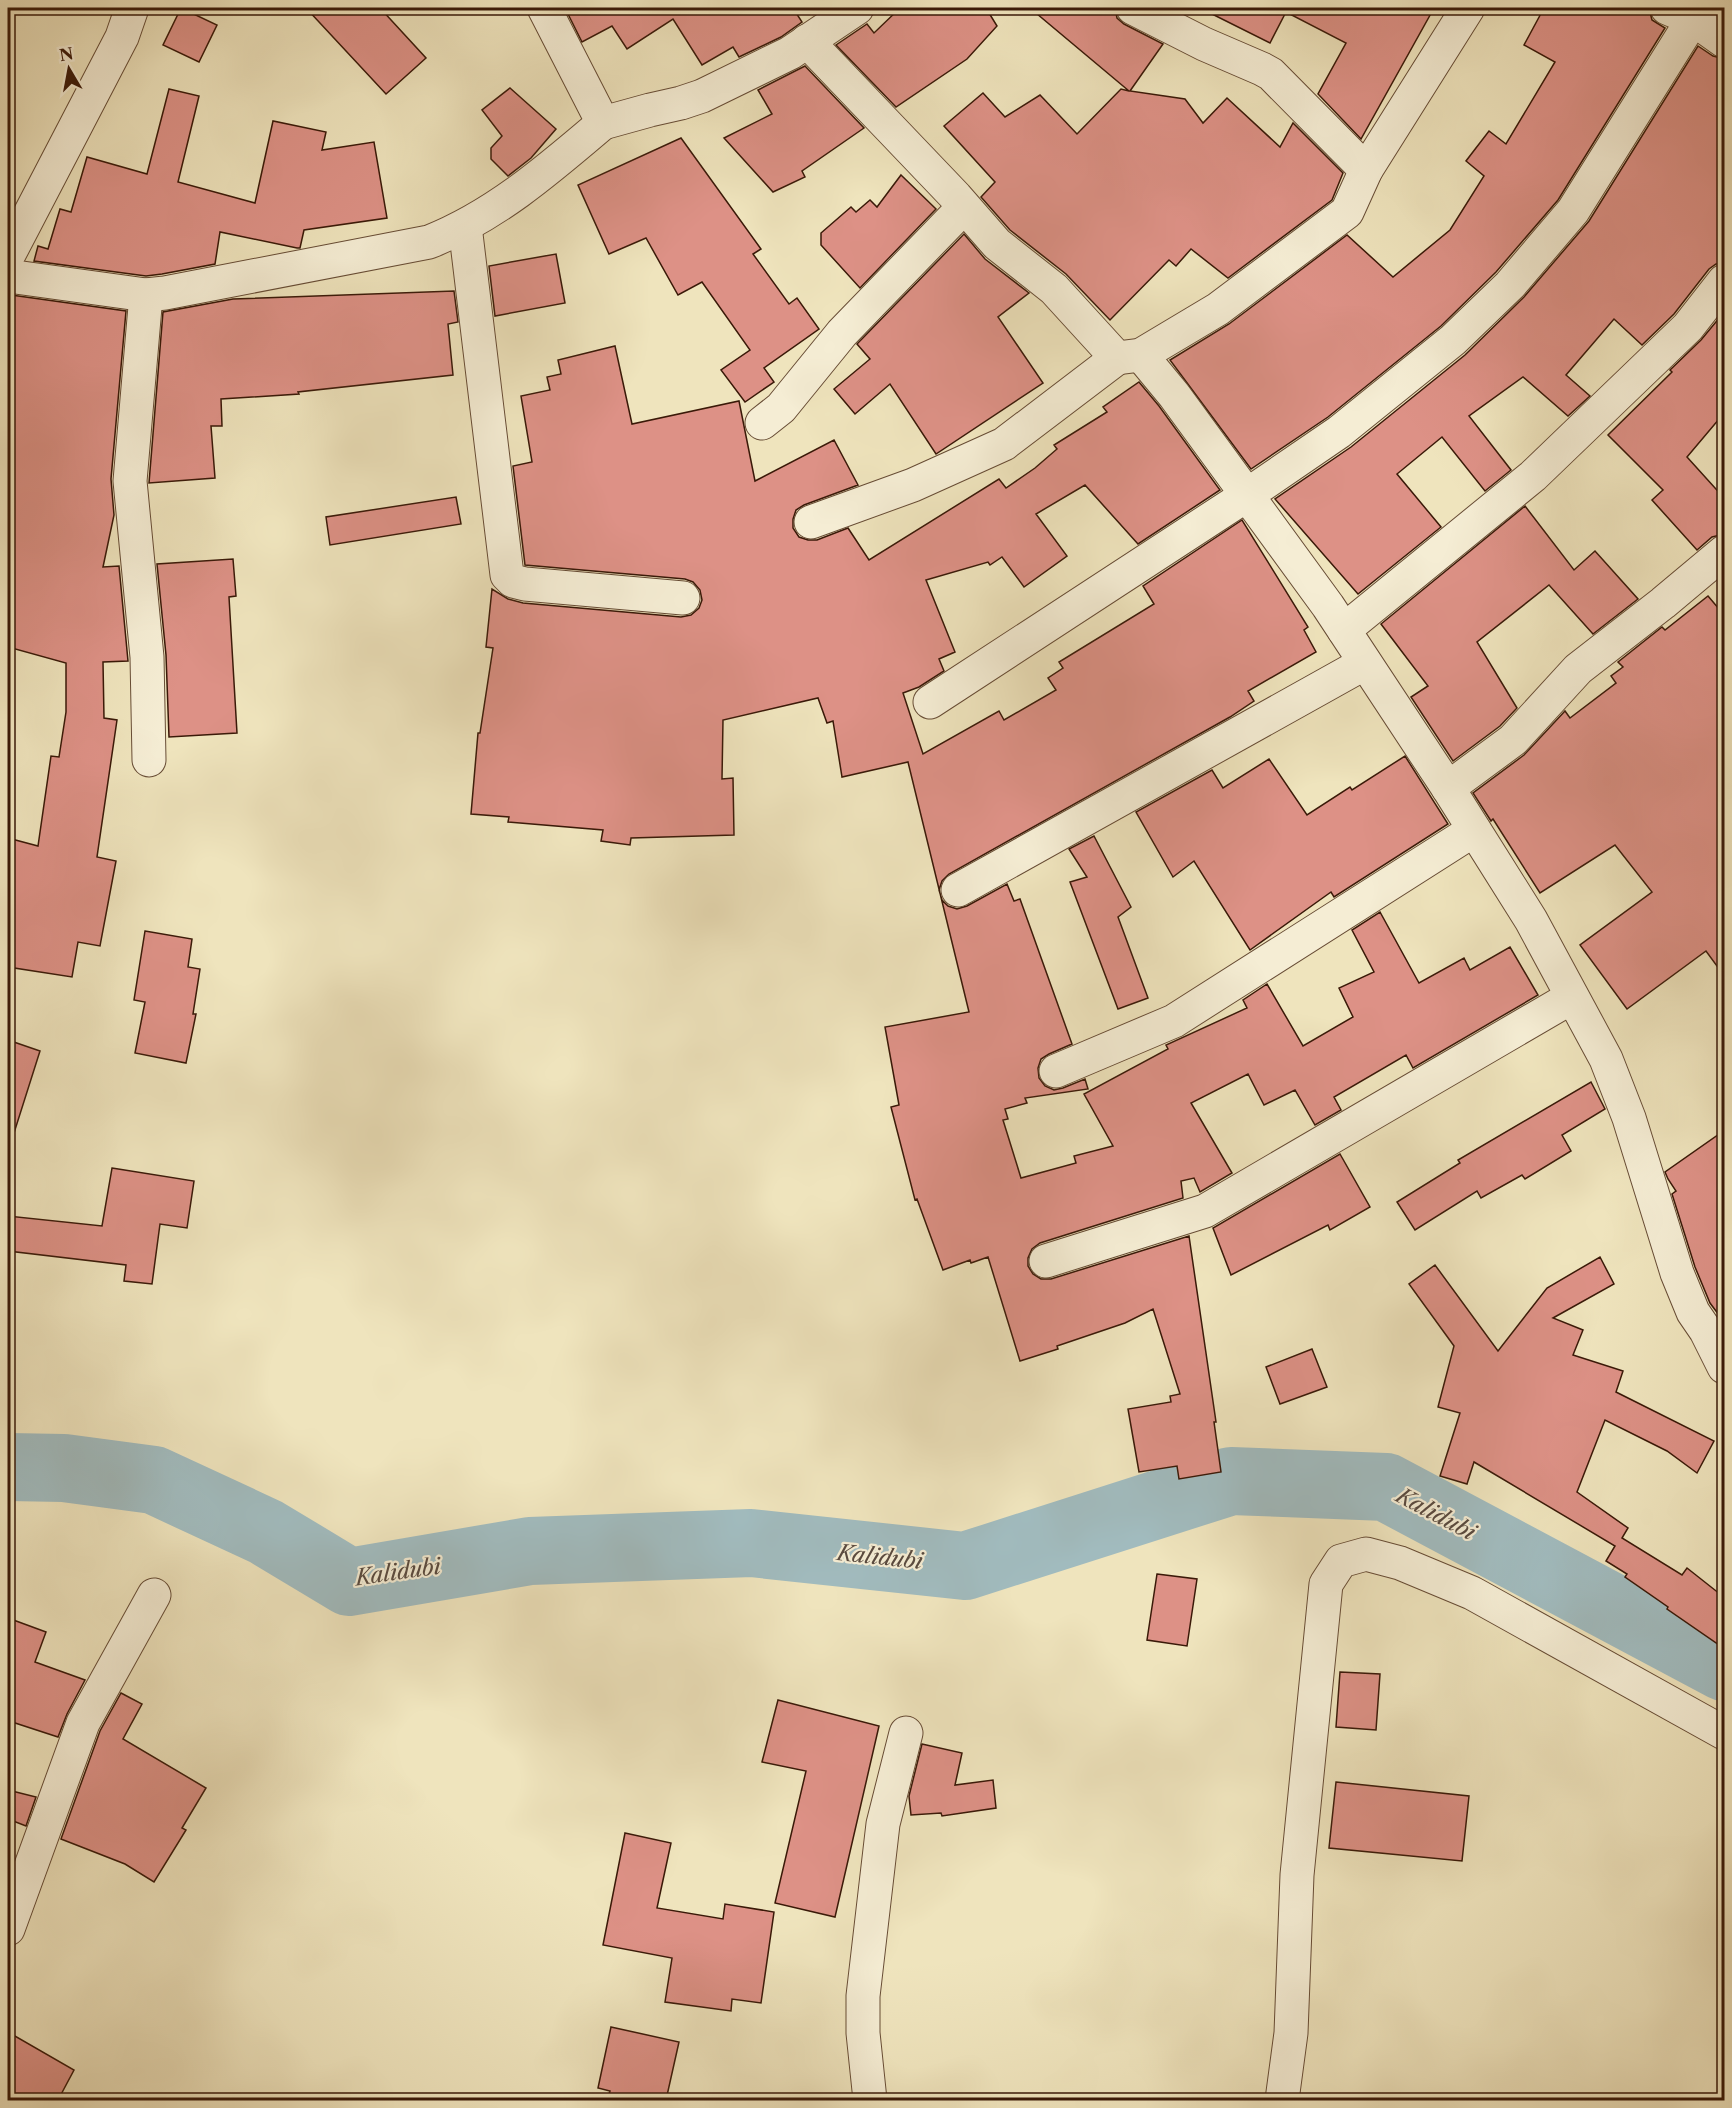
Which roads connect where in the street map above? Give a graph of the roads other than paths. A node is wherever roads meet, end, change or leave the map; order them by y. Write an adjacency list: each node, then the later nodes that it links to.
1 (132, 8): 13 (street)
2 (544, 8): 9 (street)
3 (857, 8): 7 (street)
4 (1133, 8): 10 (street)
5 (1468, 8): 10 (street)
6 (1680, 13): 8 (street); 19 (street)
7 (807, 41): 9 (street); 11 (street)
8 (1725, 41)
9 (603, 123): 12 (street)
10 (1366, 170): 17 (street)
11 (964, 207): 17 (street); 18 (street)
12 (465, 226): 16 (street); 22 (street)
13 (8, 256)
14 (8, 276): 16 (street)
15 (1725, 280): 23 (street)
16 (146, 295): 26 (street)
17 (1129, 356): 19 (street); 20 (street)
18 (762, 423)
19 (1247, 495): 23 (street); 25 (street)
20 (811, 522)
21 (1725, 552): 27 (street)
22 (683, 598)
23 (1344, 630): 24 (street)
24 (1365, 663): 27 (street); 29 (street)
25 (930, 702)
26 (149, 760)
27 (1448, 788): 28 (street)
28 (1474, 830): 30 (street); 31 (street)
29 (958, 890)
30 (1572, 997): 32 (street); 33 (street)
31 (1056, 1071)
32 (1046, 1261)
33 (1725, 1367)
34 (154, 1595): 37 (street)
35 (906, 1733): 38 (street)
36 (1725, 1733): 39 (street)
37 (8, 1929)
38 (870, 2100)
39 (1282, 2100)

